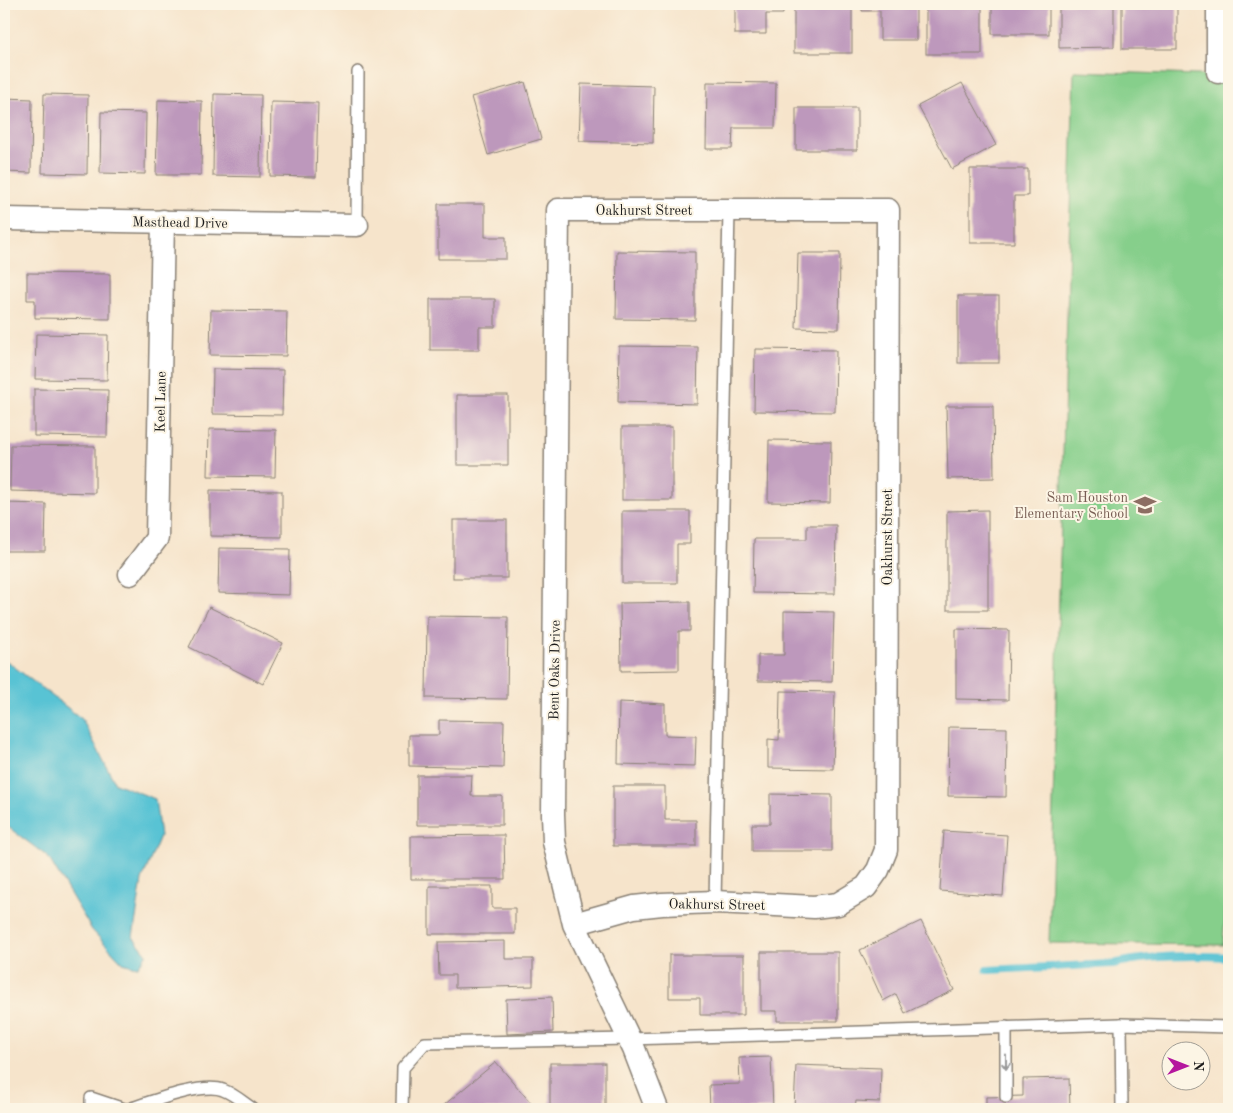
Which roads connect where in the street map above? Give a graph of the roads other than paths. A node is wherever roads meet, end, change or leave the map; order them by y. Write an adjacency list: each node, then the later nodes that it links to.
1 (1218, 4): 3 (street)
2 (358, 72): 8 (lane)
3 (1218, 72)
4 (558, 210): 5 (street, Oakhurst Street); 11 (street, Bent Oaks Drive)
5 (729, 210): 10 (lane); 10 (street, Oakhurst Street)
6 (4, 219): 7 (street, Masthead Drive)
7 (163, 221): 8 (street, Masthead Drive); 9 (street, Keel Lane)
8 (357, 225)
9 (130, 574)
10 (715, 902): 11 (street, Oakhurst Street)
11 (574, 924): 15 (street, Bent Oaks Drive)
12 (1121, 1024): 13 (lane); 14 (lane); 23 (lane)
13 (1006, 1027): 15 (lane); 16 (lane, one-way to 16)
14 (1229, 1027)
15 (630, 1039): 21 (lane); 22 (street, Bent Oaks Drive)
16 (1006, 1096)
17 (91, 1109): 18 (lane)
18 (124, 1109)
19 (129, 1109): 20 (lane)
20 (253, 1109)
21 (402, 1109)
22 (657, 1109)
23 (1122, 1109)

